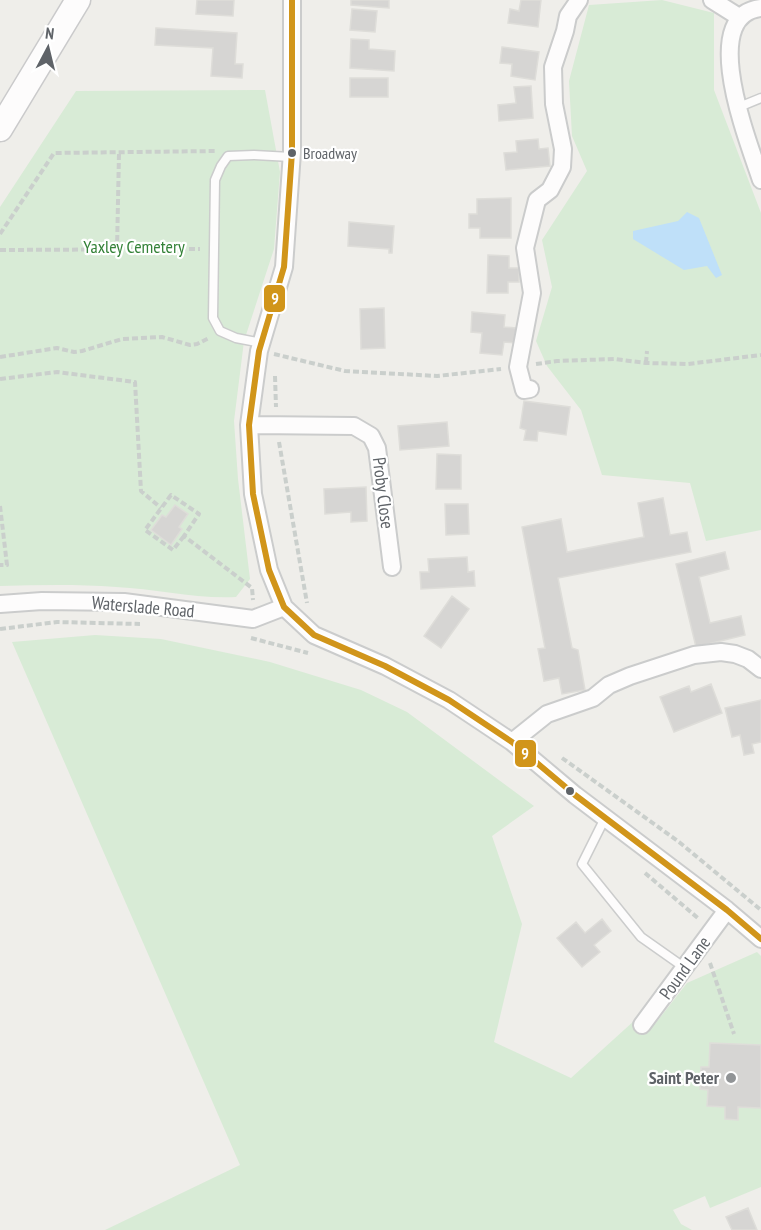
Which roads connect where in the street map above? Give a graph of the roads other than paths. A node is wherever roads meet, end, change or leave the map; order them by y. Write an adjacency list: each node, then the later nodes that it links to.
1 (78, 0): 9 (main road)
2 (292, 0): 10 (street)
3 (579, 0): 13 (street)
4 (712, 0): 6 (street)
5 (761, 8): 6 (street)
6 (739, 17): 8 (street)
7 (761, 98): 8 (lane)
8 (739, 107): 11 (street)
9 (0, 129)
10 (291, 157): 12 (street); 12 (lane)
11 (761, 180)
12 (262, 343): 14 (street)
13 (530, 389)
14 (249, 425): 15 (street, Proby Close); 17 (street)
15 (392, 567)
16 (0, 604): 17 (street, Waterslade Road)
17 (284, 607): 19 (street)
18 (761, 669): 19 (street)
19 (512, 742): 20 (street)
20 (605, 818): 21 (street); 23 (lane)
21 (727, 910): 22 (street); 23 (street, Pound Lane)
22 (761, 939)
23 (685, 968): 24 (street, Pound Lane)
24 (642, 1025)

